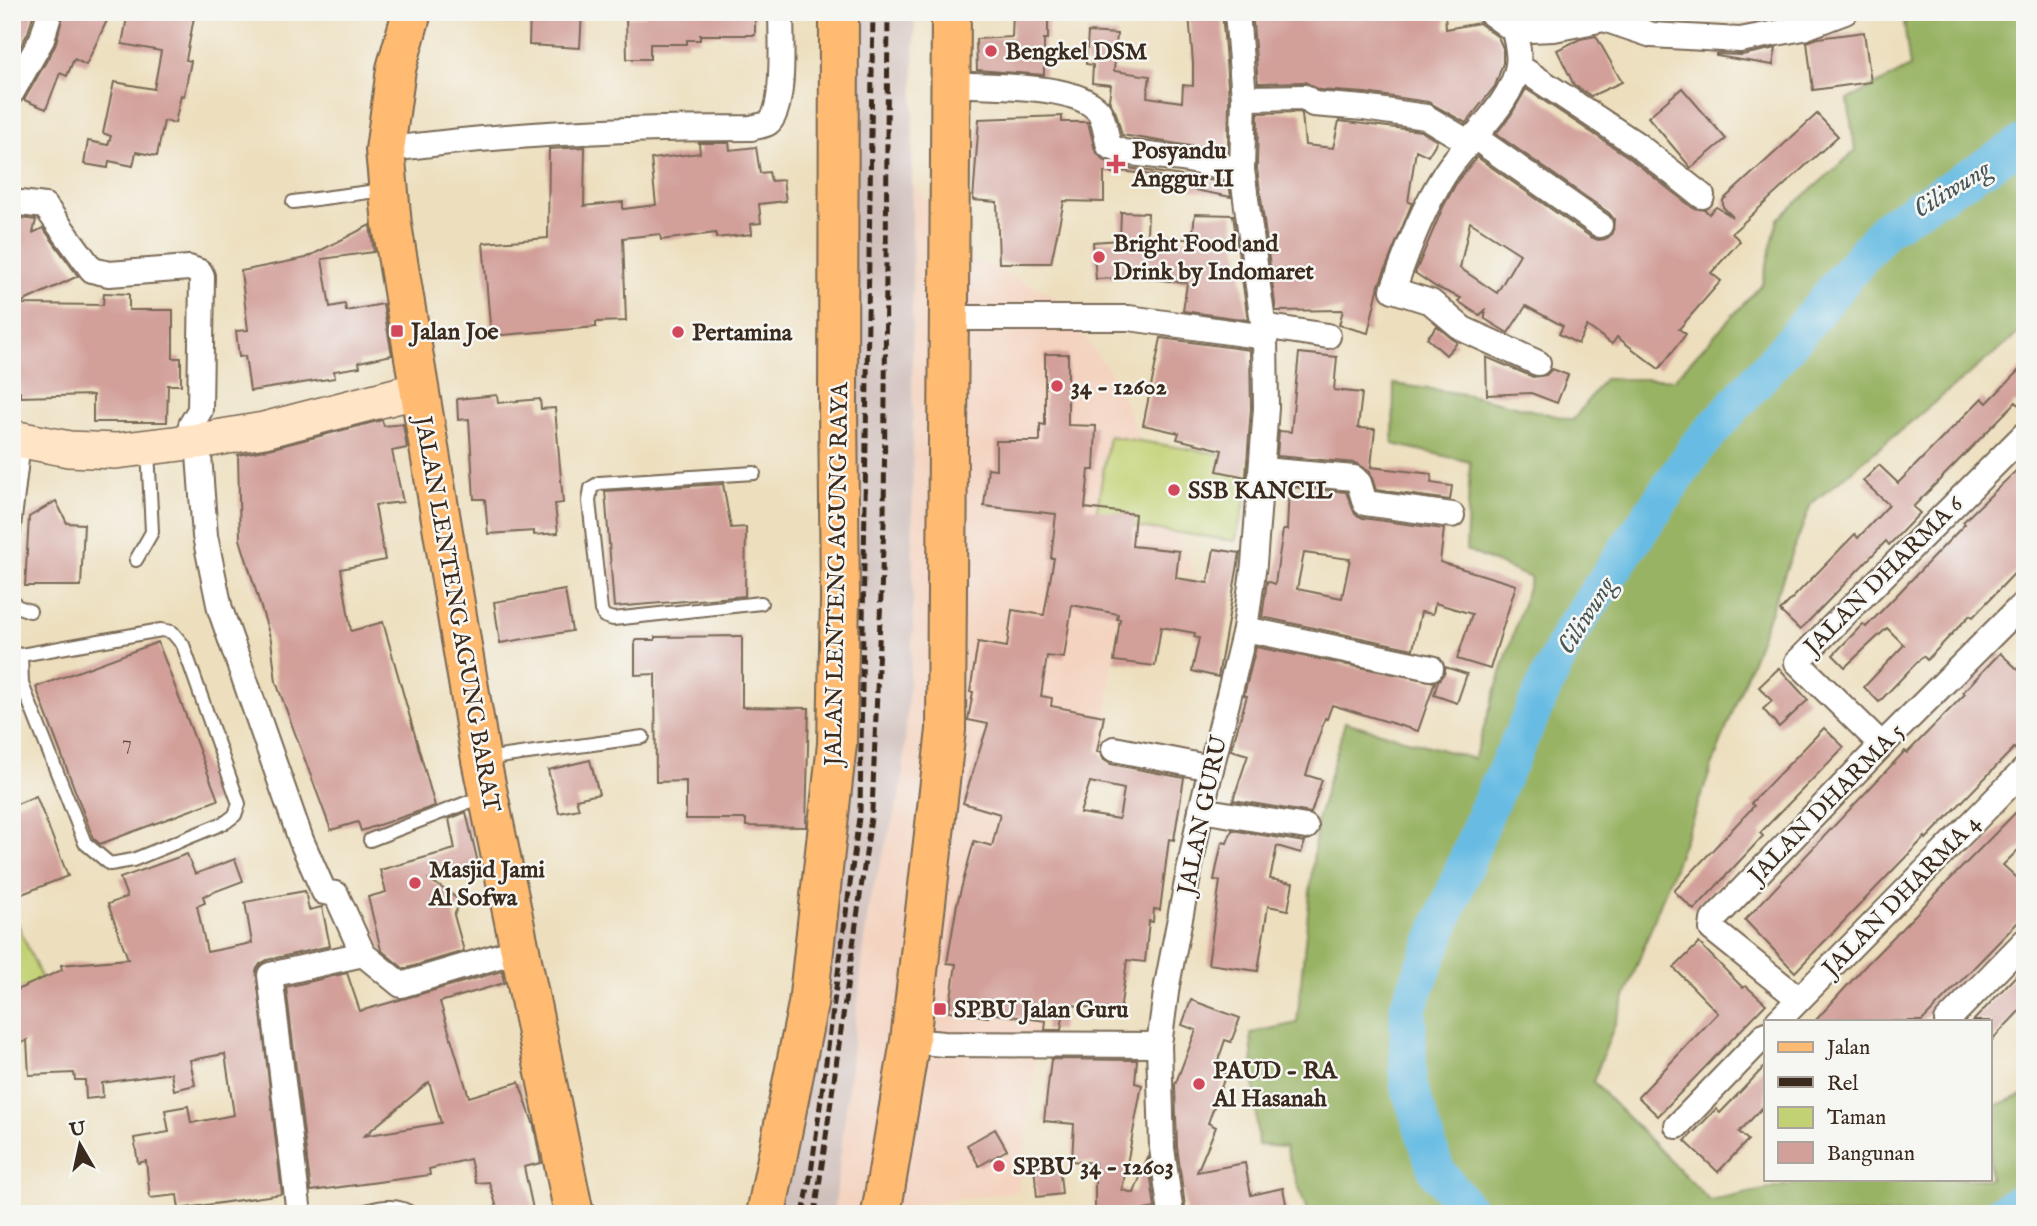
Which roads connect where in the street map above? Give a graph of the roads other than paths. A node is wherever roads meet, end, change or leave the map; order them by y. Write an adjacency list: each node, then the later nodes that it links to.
1 (51, 12): 13 (street)
2 (412, 12): 16 (main road, JALAN LENTENG AGUNG BARAT)
3 (781, 12): 16 (street)
4 (839, 12): 67 (main road, JALAN LENTENG AGUNG RAYA)
5 (951, 12): 12 (main road)
6 (1237, 12): 14 (street, JALAN GURU)
7 (1489, 12): 9 (street)
8 (1845, 12): 10 (street)
9 (1512, 20): 10 (street); 11 (street)
10 (1652, 24)
11 (1518, 66): 15 (street); 19 (street)
12 (951, 84): 17 (street); 23 (main road)
13 (12, 92)
14 (1244, 98): 15 (street); 17 (street, JALAN GURU)
15 (1471, 139): 22 (street); 26 (street)
16 (385, 150): 18 (main road, JALAN LENTENG AGUNG BARAT)
17 (1242, 170): 24 (street, JALAN GURU)
18 (387, 190): 21 (lane); 27 (main road, JALAN LENTENG AGUNG BARAT)
19 (1702, 196)
20 (12, 202): 30 (street)
21 (293, 202)
22 (1600, 225)
23 (949, 318): 24 (street); 60 (main road)
24 (1264, 332): 25 (street); 32 (street, JALAN GURU)
25 (1328, 336)
26 (1538, 363)
27 (419, 390): 30 (street); 49 (main road, JALAN LENTENG AGUNG BARAT)
28 (2025, 434): 45 (street, JALAN DHARMA 6)
29 (18, 439): 31 (street); 35 (lane)
30 (200, 441): 31 (street); 55 (street)
31 (147, 447): 36 (lane)
32 (1262, 470): 34 (street); 41 (street, JALAN GURU)
33 (754, 473): 39 (lane)
34 (1452, 515)
35 (12, 544)
36 (136, 560)
37 (12, 599): 40 (lane)
38 (2025, 602): 45 (street, JALAN DHARMA 5)
39 (761, 603)
40 (30, 611)
41 (1245, 629): 43 (street); 47 (street, JALAN GURU)
42 (17, 654): 42 (lane)
43 (1431, 668)
44 (643, 737): 49 (lane)
45 (1882, 745): 56 (street, JALAN DHARMA 5)
46 (1114, 750): 47 (street)
47 (1211, 768): 50 (street, JALAN GURU)
48 (2025, 769): 56 (street, JALAN DHARMA 4)
49 (484, 777): 52 (lane); 54 (main road, JALAN LENTENG AGUNG BARAT)
50 (1201, 810): 51 (street); 61 (street, JALAN GURU)
51 (1306, 827)
52 (370, 840)
53 (2025, 941): 58 (street)
54 (519, 950): 55 (street); 66 (main road, JALAN LENTENG AGUNG BARAT)
55 (365, 956): 63 (street)
56 (1799, 999): 57 (street, JALAN DHARMA 4)
57 (1779, 1020)
58 (1948, 1020)
59 (1764, 1036): 62 (street)
60 (910, 1041): 61 (street); 68 (main road)
61 (1159, 1045): 69 (street, JALAN GURU)
62 (1677, 1126)
63 (299, 1214)
64 (355, 1214): 65 (lane)
65 (412, 1214)
66 (574, 1214)
67 (765, 1214)
68 (881, 1214)
69 (1171, 1214)

